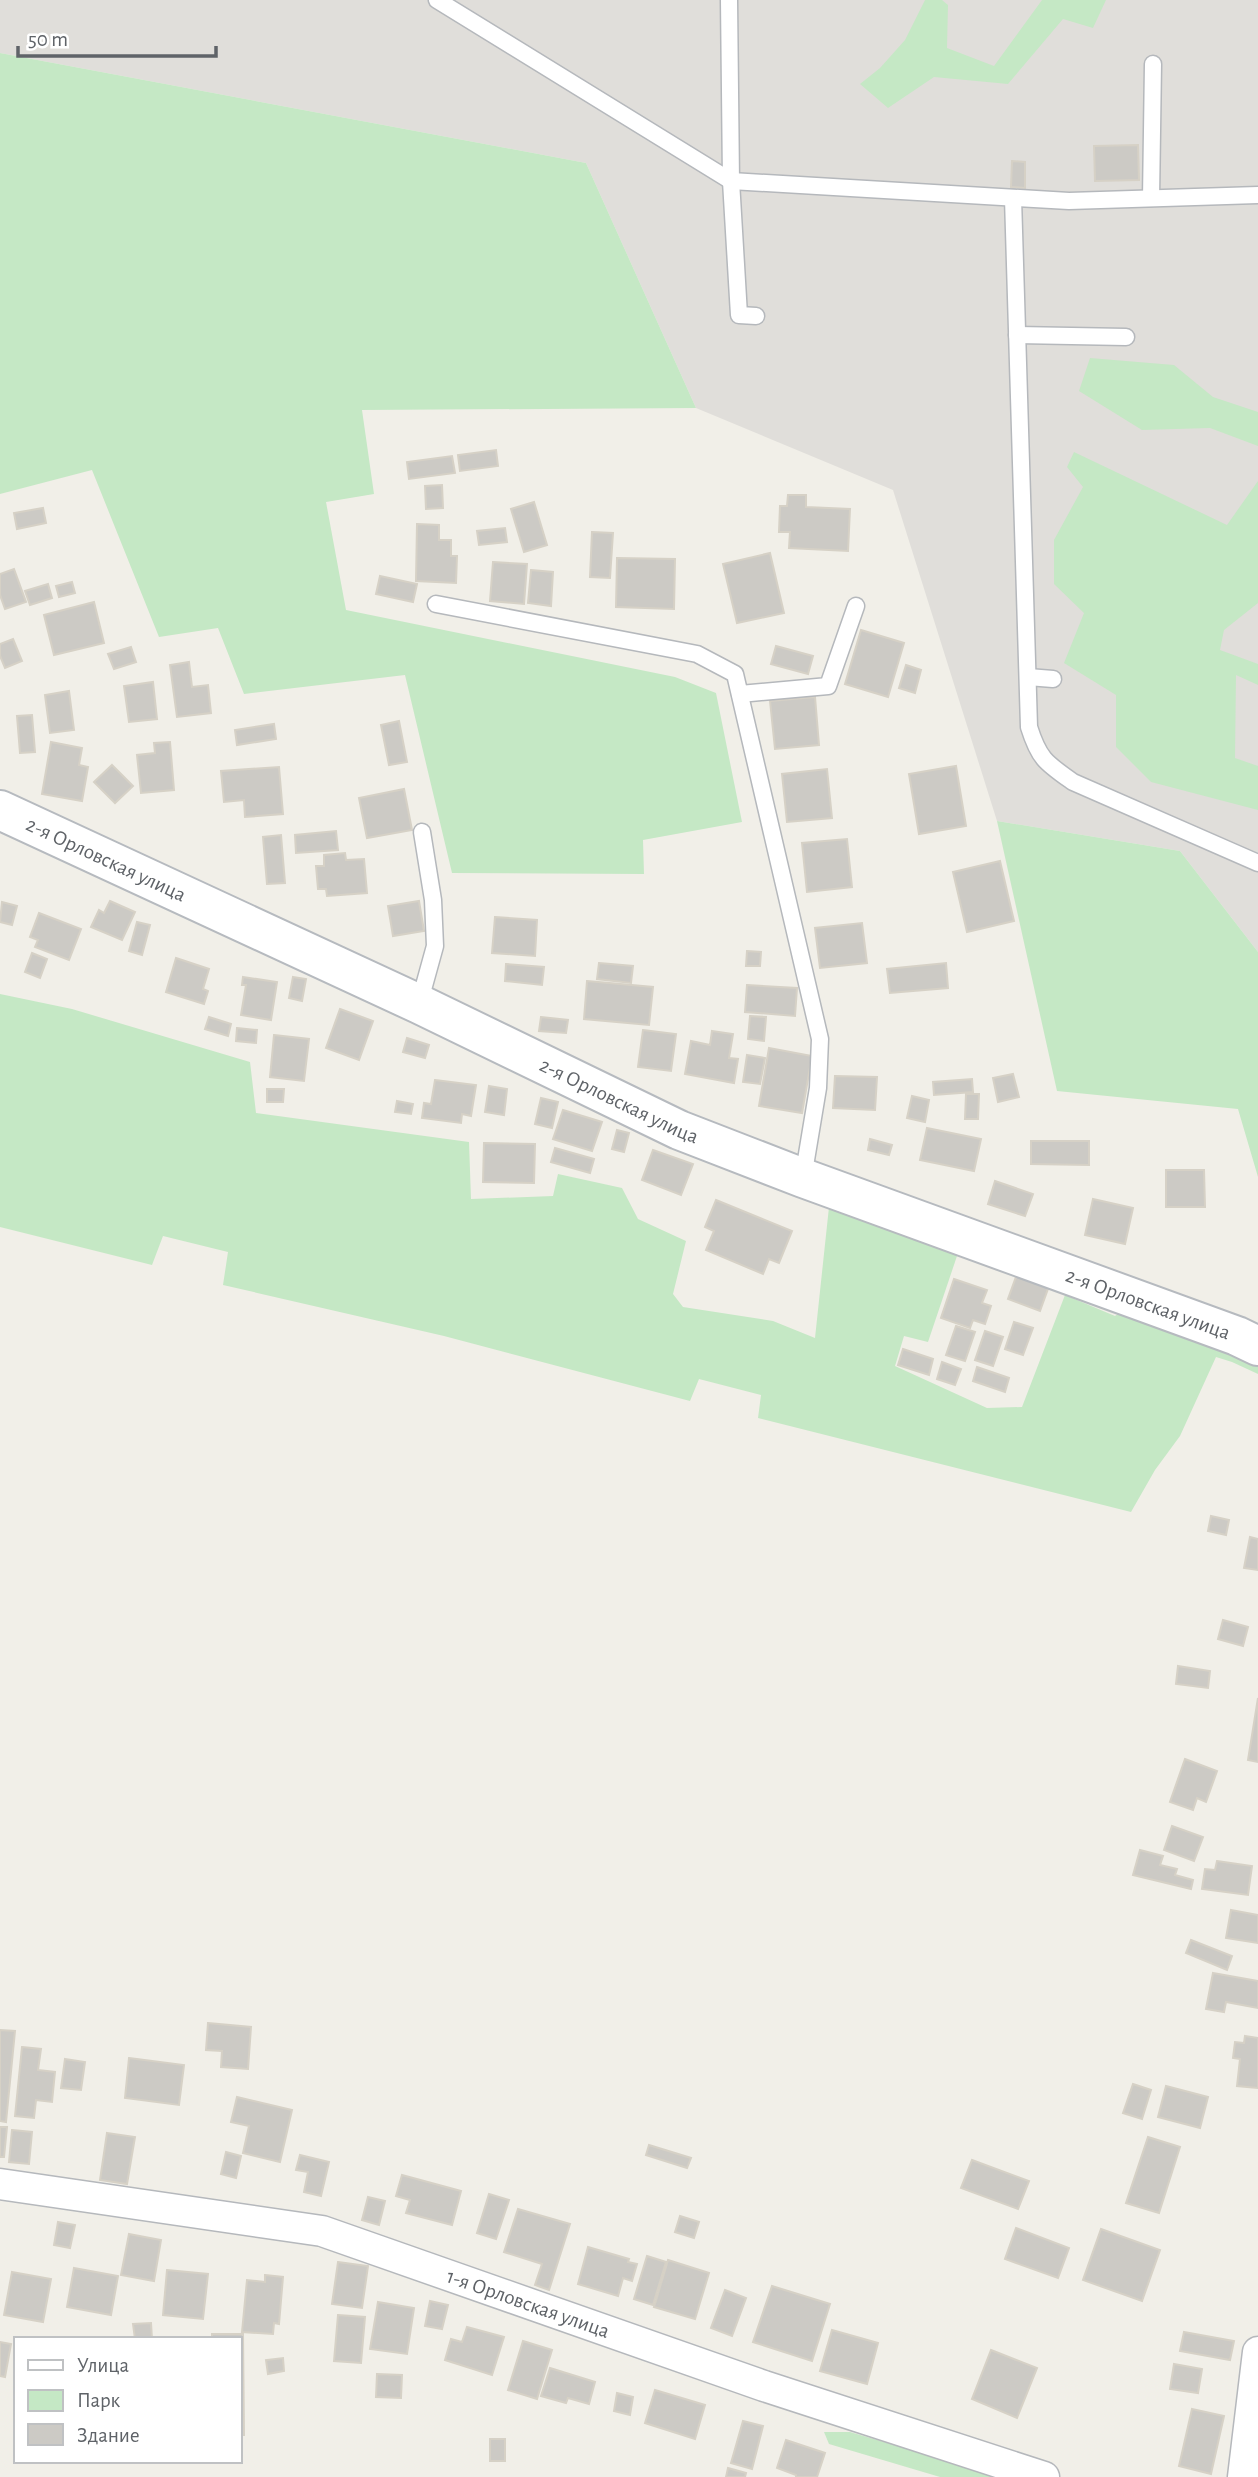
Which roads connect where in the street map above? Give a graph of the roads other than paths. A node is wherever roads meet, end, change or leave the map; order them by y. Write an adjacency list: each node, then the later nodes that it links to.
1 (437, 0): 4 (lane)
2 (729, 0): 4 (lane)
3 (1153, 64): 7 (lane)
4 (731, 181): 6 (lane); 8 (lane)
5 (1258, 195): 7 (lane)
6 (1013, 198): 7 (lane); 9 (lane)
7 (1151, 198)
8 (756, 316)
9 (1017, 335): 10 (lane); 13 (lane)
10 (1126, 337)
11 (436, 604): 15 (lane)
12 (856, 606): 15 (lane)
13 (1028, 677): 14 (lane); 18 (lane)
14 (1054, 679)
15 (740, 694): 20 (lane)
16 (0, 810): 19 (street, 2-я Орловская улица)
17 (422, 832): 19 (lane)
18 (1258, 863)
19 (419, 1004): 20 (street, 2-я Орловская улица)
20 (803, 1178): 21 (street, 2-я Орловская улица)
21 (1258, 1346)
22 (0, 2184): 24 (street, 1-я Орловская улица)
23 (1258, 2353): 25 (street)
24 (1044, 2477)
25 (1243, 2477)

